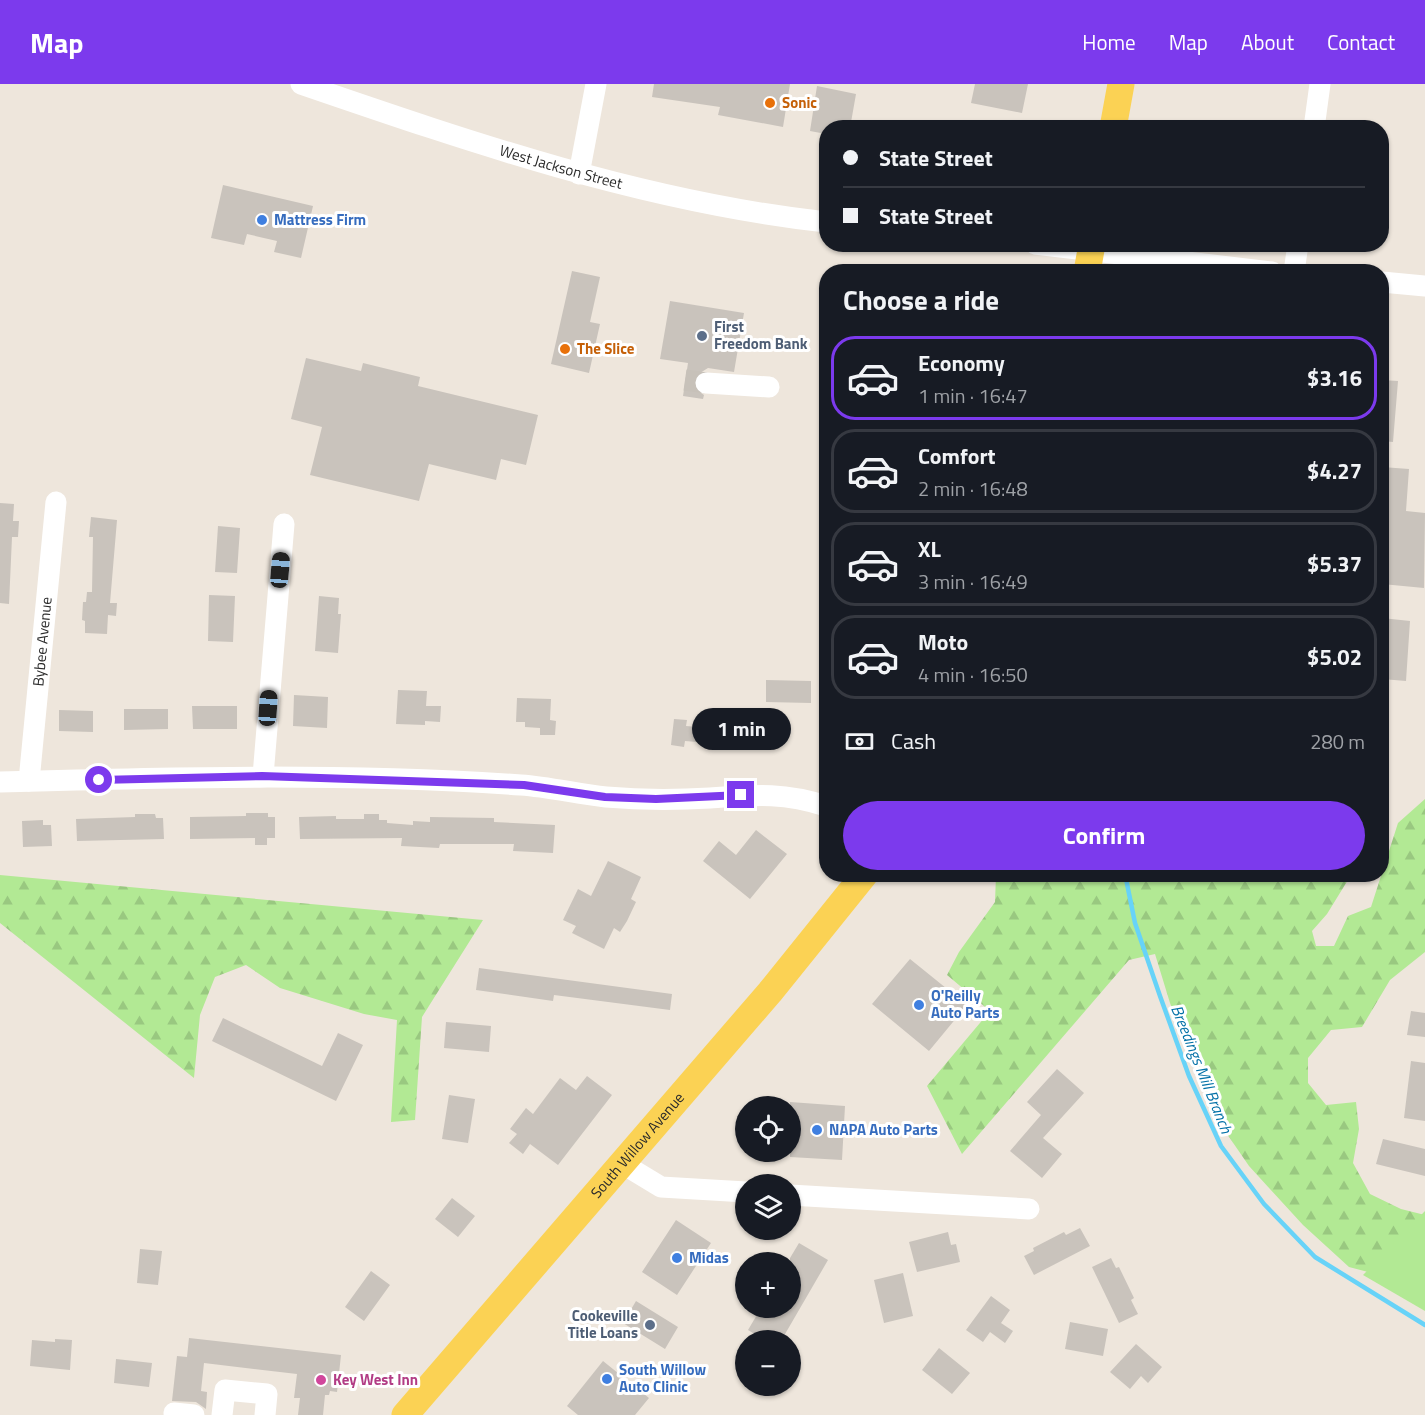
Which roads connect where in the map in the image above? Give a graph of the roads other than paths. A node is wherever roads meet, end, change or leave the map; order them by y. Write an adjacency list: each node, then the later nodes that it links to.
1 (301, 84): 7 (street, West Jackson Street)
2 (596, 84): 7 (street)
3 (1121, 84): 5 (main road)
4 (1320, 84): 6 (street)
5 (1114, 120)
6 (1315, 120)
7 (579, 174): 8 (street, West Jackson Street)
8 (819, 221)
9 (1072, 252): 10 (street)
10 (1090, 256): 11 (street)
11 (1181, 264)
12 (1389, 283): 13 (street)
13 (1425, 286)
14 (706, 383): 15 (street)
15 (769, 387)
16 (56, 502): 19 (street, Bybee Avenue)
17 (284, 524): 18 (street)
18 (262, 776): 19 (street); 21 (street)
19 (29, 781): 20 (street)
20 (0, 782)
21 (819, 804)
22 (859, 882): 23 (main road, South Willow Avenue)
23 (623, 1164): 24 (street); 29 (main road, South Willow Avenue)
24 (735, 1191)
25 (801, 1196): 26 (street)
26 (1029, 1209)
27 (222, 1415): 28 (street)
28 (265, 1415)
29 (405, 1415)

